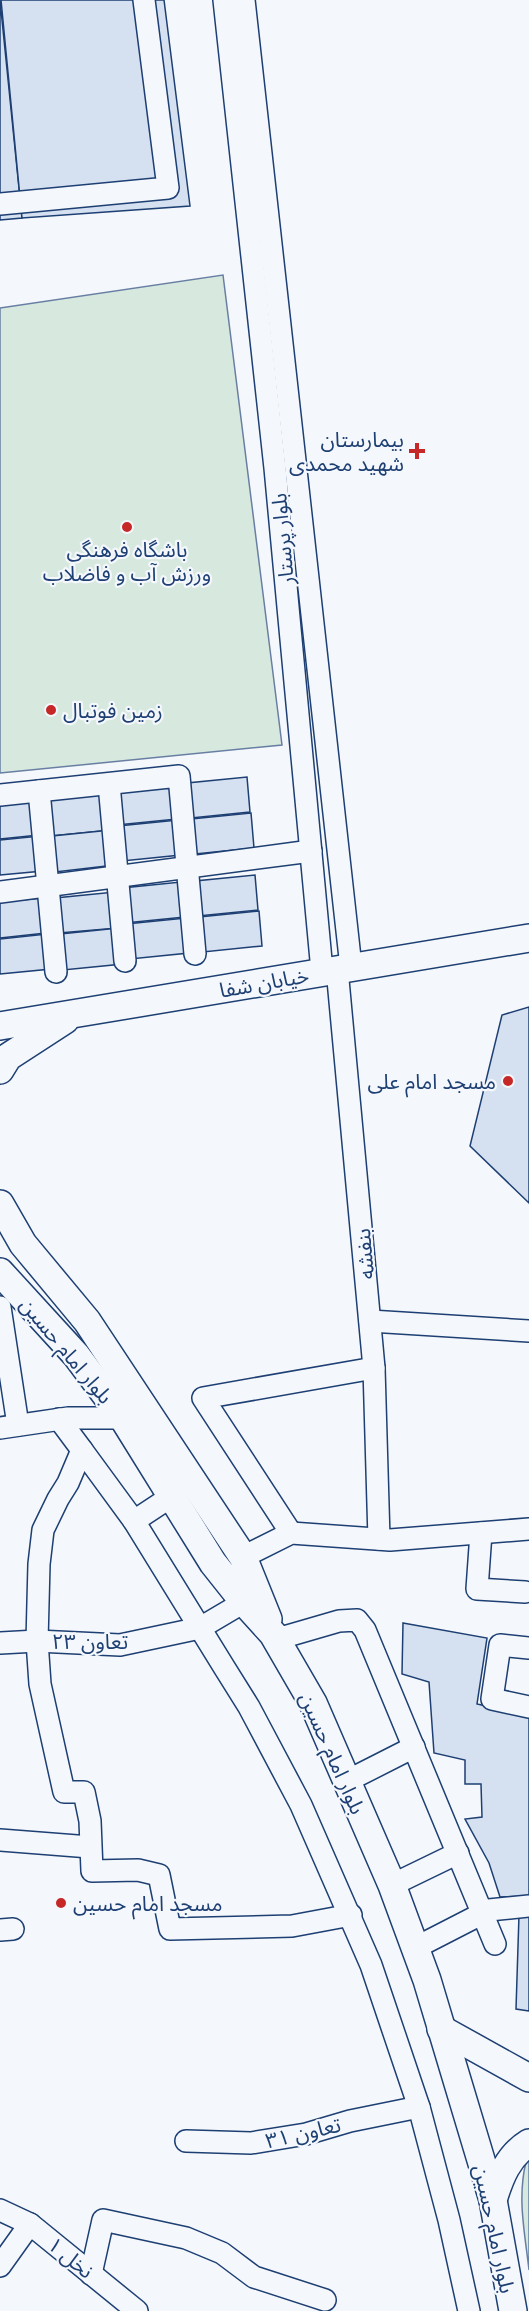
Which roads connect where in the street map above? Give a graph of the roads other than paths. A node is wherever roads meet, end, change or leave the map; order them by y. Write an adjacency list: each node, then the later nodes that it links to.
1 (144, 0): 4 (street)
2 (224, 0): 5 (street, بلوار پرستار)
3 (244, 0): 5 (street, بلوار پرستار)
4 (0, 204)
5 (285, 468): 9 (street, بلوار پرستار); 17 (street, بلوار پرستار)
6 (109, 783): 7 (street); 10 (street); 11 (street)
7 (39, 791): 8 (street); 12 (street)
8 (0, 795)
9 (311, 851): 10 (street); 17 (street, بلوار پرستار)
10 (188, 868): 11 (street); 15 (street)
11 (119, 877): 12 (street); 16 (street)
12 (48, 885): 13 (street); 18 (street)
13 (0, 892)
14 (529, 938): 17 (main road, خیابان شفا)
15 (195, 954)
16 (125, 961)
17 (337, 969): 19 (main road, خیابان شفا); 25 (street, بنفشه)
18 (56, 972)
19 (74, 1015): 20 (main road, خیابان شفا); 21 (main road)
20 (0, 1026)
21 (0, 1070)
22 (0, 1204): 38 (main road)
23 (0, 1272): 28 (main road, بلوار امام حسین)
24 (0, 1307): 30 (street)
25 (370, 1321): 26 (street); 27 (street, بنفشه)
26 (529, 1331)
27 (374, 1368): 35 (street); 37 (street, بنفشه)
28 (123, 1418): 29 (street); 32 (main road, بلوار امام حسین)
29 (59, 1419): 30 (street); 31 (street)
30 (9, 1426)
31 (82, 1450): 33 (street); 43 (street)
32 (172, 1496): 33 (street); 40 (main road, بلوار امام حسین)
33 (134, 1521): 41 (street)
34 (529, 1529): 36 (street)
35 (291, 1533): 37 (street); 38 (street)
36 (481, 1533): 37 (street); 39 (street)
37 (379, 1539)
38 (243, 1557): 42 (main road)
39 (525, 1593)
40 (244, 1602): 41 (street, تعاون ۲۳); 42 (main road, بلوار امام حسین)
41 (200, 1628): 43 (street, تعاون ۲۳); 55 (street)
42 (275, 1636): 47 (street); 48 (main road, بلوار امام حسین)
43 (37, 1641): 44 (street, تعاون ۲۳); 50 (street)
44 (0, 1643)
45 (529, 1648): 46 (street)
46 (529, 1707)
47 (414, 1747): 48 (street); 51 (street)
48 (346, 1781): 52 (main road, بلوار امام حسین)
49 (0, 1840): 50 (street)
50 (90, 1847): 55 (street)
51 (458, 1853): 52 (street); 54 (street)
52 (392, 1885): 57 (main road, بلوار امام حسین)
53 (529, 1906): 54 (street)
54 (483, 1913): 56 (street); 57 (street)
55 (351, 1916): 60 (street)
56 (495, 1944)
57 (415, 1948): 58 (main road, بلوار امام حسین)
58 (441, 2029): 59 (main road); 63 (main road, بلوار امام حسین)
59 (529, 2078)
60 (419, 2107): 61 (street, تعاون ۳۱); 70 (street)
61 (186, 2141)
62 (529, 2143): 63 (main road)
63 (493, 2200): 71 (main road, بلوار امام حسین)
64 (0, 2210): 65 (street, نخل ۱)
65 (30, 2224): 66 (street); 67 (street, نخل ۱)
66 (0, 2266)
67 (91, 2274): 68 (street); 69 (street, نخل ۱)
68 (326, 2300)
69 (137, 2311)
70 (469, 2311)
71 (513, 2311)

